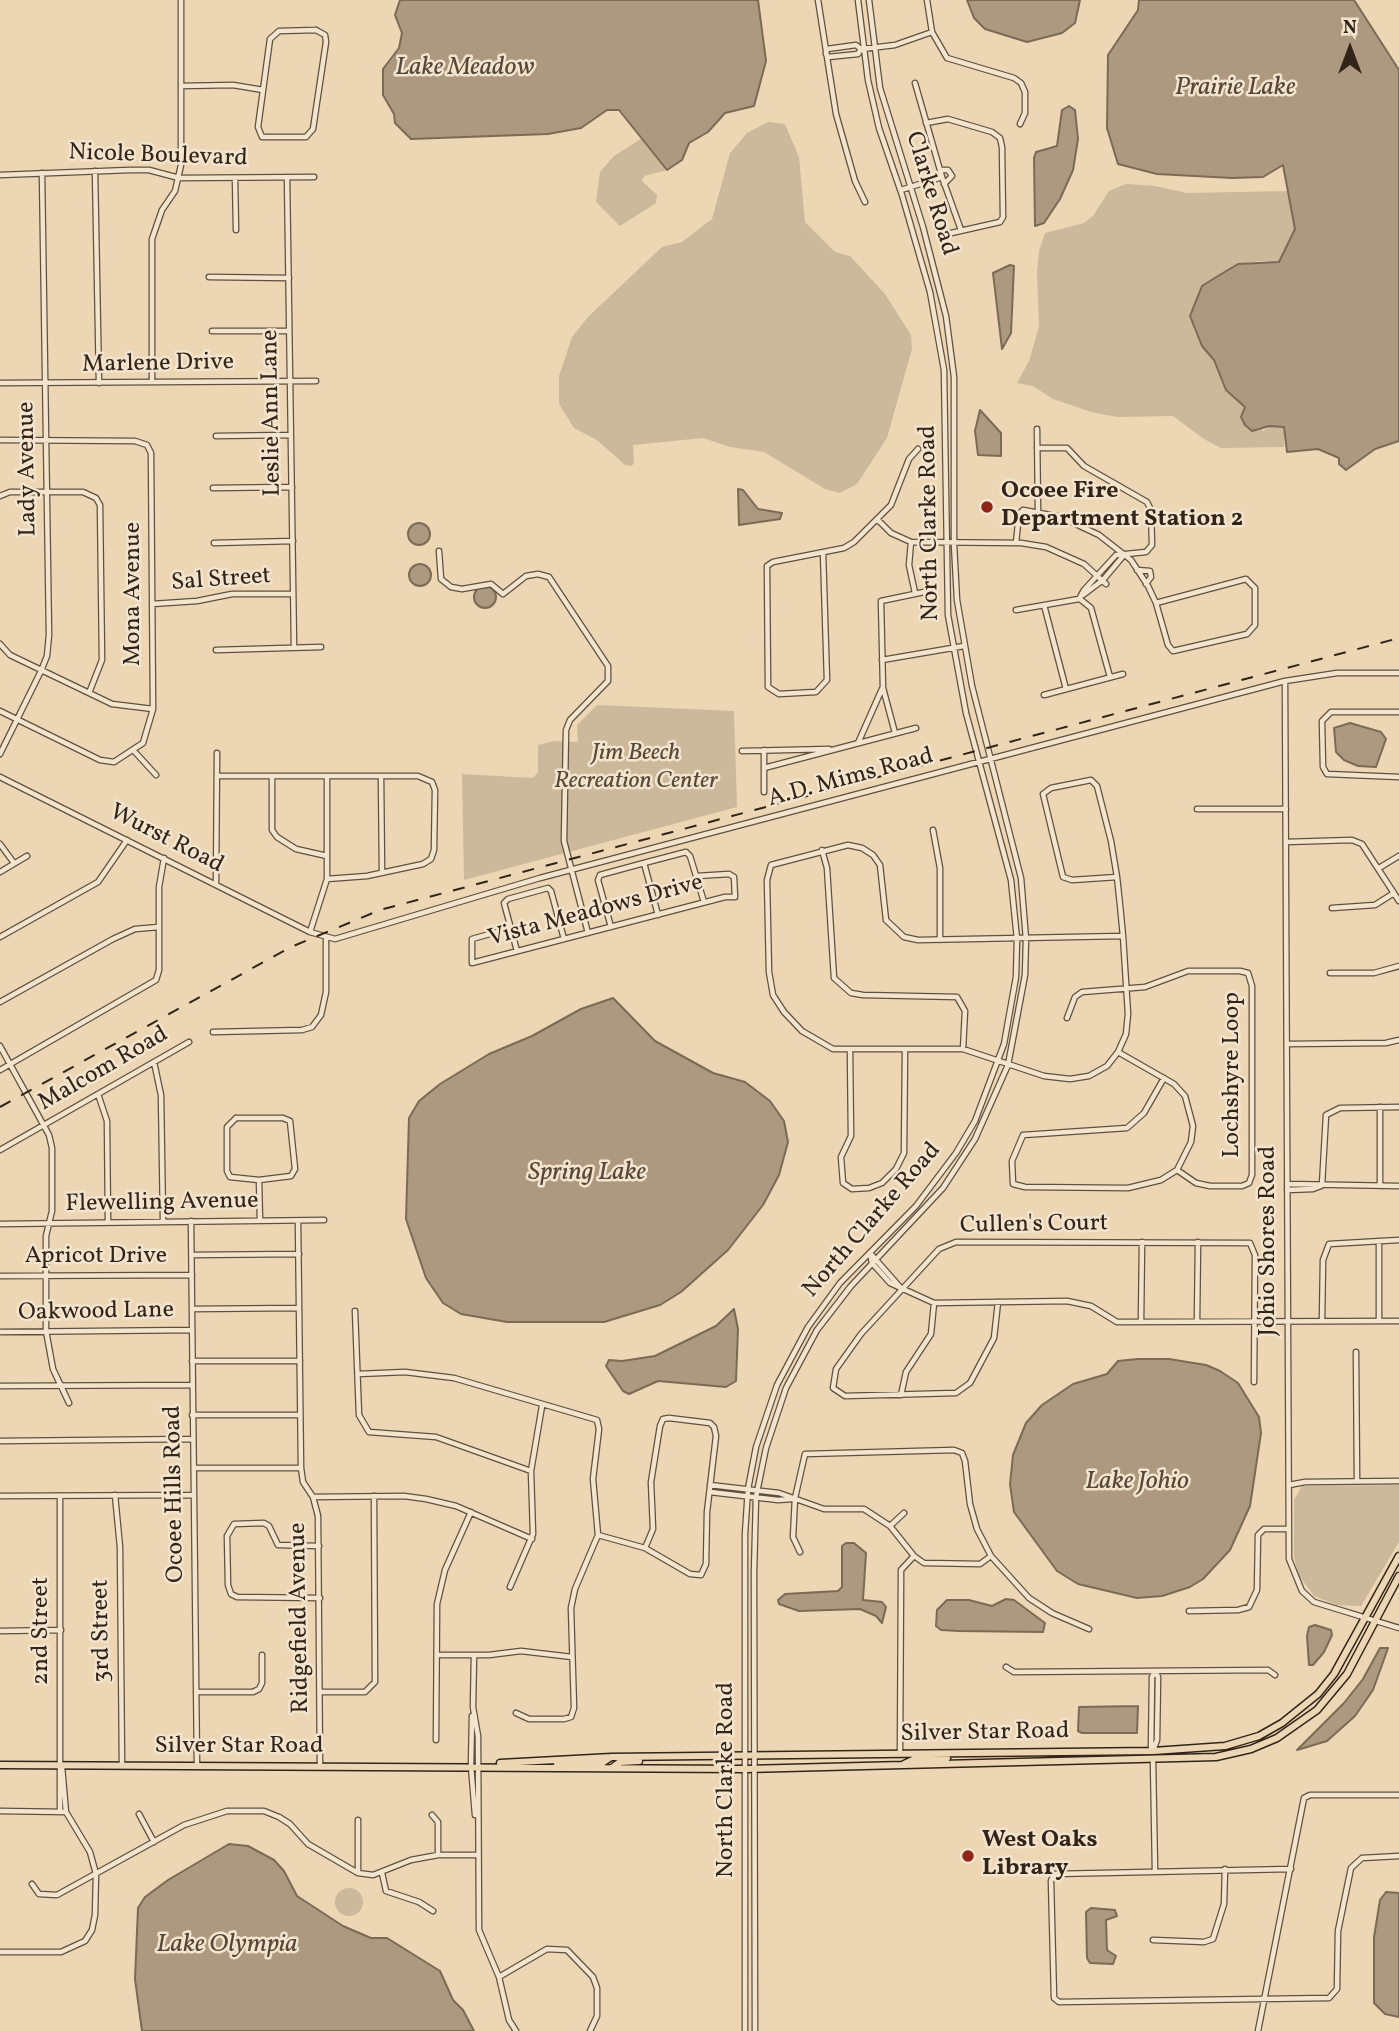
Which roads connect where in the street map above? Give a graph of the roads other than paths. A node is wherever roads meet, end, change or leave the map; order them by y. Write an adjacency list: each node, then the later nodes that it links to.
1 (181, 0): 13 (street)
2 (818, 0): 10 (street)
3 (858, 0): 9 (street, Clarke Road)
4 (869, 0): 8 (street, Clarke Road)
5 (927, 0): 6 (street)
6 (932, 32): 8 (street); 16 (street)
7 (841, 48): 9 (street); 10 (street); 11 (street)
8 (874, 48): 9 (street); 27 (street, Clarke Road)
9 (862, 49): 11 (street); 28 (street, Clarke Road)
10 (826, 54): 11 (street); 29 (street)
11 (842, 56)
12 (915, 83): 15 (street)
13 (181, 86): 14 (street); 24 (street)
14 (263, 90): 14 (street)
15 (926, 123): 17 (street); 31 (street)
16 (1020, 124)
17 (940, 170): 23 (street); 26 (street)
18 (95, 171): 19 (street, Nicole Boulevard); 24 (street, Nicole Boulevard); 42 (street)
19 (42, 173): 20 (street, Nicole Boulevard); 41 (street, Lady Avenue)
20 (0, 175)
21 (287, 177): 22 (street, Nicole Boulevard); 25 (street, Nicole Boulevard); 34 (street, Leslie Ann Lane)
22 (314, 177)
23 (942, 177): 26 (street); 27 (street)
24 (179, 178): 25 (street, Nicole Boulevard); 39 (street)
25 (235, 178): 30 (street)
26 (944, 184): 31 (street)
27 (910, 187): 28 (street); 44 (street, Clarke Road)
28 (901, 190): 43 (street, Clarke Road)
29 (865, 202)
30 (236, 230)
31 (961, 230): 32 (street)
32 (947, 234)
33 (209, 277): 34 (street)
34 (289, 278): 36 (street, Leslie Ann Lane)
35 (212, 331): 36 (street)
36 (289, 331): 37 (street, Leslie Ann Lane)
37 (290, 381): 38 (street, Marlene Drive); 39 (street, Marlene Drive); 46 (street, Leslie Ann Lane)
38 (316, 381)
39 (152, 382): 42 (street, Marlene Drive)
40 (0, 383): 41 (street, Marlene Drive)
41 (45, 383): 42 (street, Marlene Drive); 48 (street, Lady Avenue)
42 (99, 383)
43 (946, 398): 62 (street, North Clarke Road)
44 (954, 398): 63 (street, North Clarke Road)
45 (1037, 429): 50 (street)
46 (290, 435): 47 (street); 52 (street, Leslie Ann Lane)
47 (216, 436)
48 (46, 439): 49 (street); 54 (street, Lady Avenue); 77 (street, Mona Avenue)
49 (0, 440)
50 (1037, 448): 56 (street); 66 (street)
51 (918, 449): 57 (street)
52 (292, 486): 53 (street); 58 (street, Leslie Ann Lane)
53 (213, 488)
54 (47, 492): 55 (street); 87 (street, Lady Avenue); 94 (street)
55 (0, 496)
56 (1038, 512): 61 (street); 66 (street)
57 (877, 519): 59 (street); 65 (street)
58 (293, 541): 60 (street); 74 (street, Leslie Ann Lane)
59 (911, 542): 62 (street); 73 (street)
60 (214, 543)
61 (1016, 543): 63 (street); 68 (street)
62 (945, 544): 63 (street); 84 (street, North Clarke Road)
63 (954, 544): 81 (street, North Clarke Road)
64 (439, 551): 134 (street)
65 (823, 554): 65 (street)
66 (1124, 555): 67 (street); 68 (street); 69 (street)
67 (1137, 570): 70 (street); 70 (street)
68 (1098, 575): 69 (street); 71 (street)
69 (1105, 582): 71 (street)
70 (1146, 584): 76 (street)
71 (1090, 587): 75 (street)
72 (929, 591): 73 (street)
73 (915, 593): 86 (street)
74 (293, 594): 77 (street, Sal Street); 82 (street, Leslie Ann Lane)
75 (1081, 597): 78 (street); 90 (street)
76 (1156, 603): 76 (street)
77 (152, 604): 96 (street, Mona Avenue)
78 (1044, 606): 79 (street); 93 (street)
79 (1016, 610)
80 (0, 644): 87 (street)
81 (964, 646): 84 (street); 109 (street, North Clarke Road)
82 (294, 647): 83 (street); 85 (street)
83 (321, 647)
84 (953, 648): 86 (street); 110 (street, North Clarke Road)
85 (216, 650)
86 (882, 660): 92 (street)
87 (41, 671): 94 (street); 99 (street, Lady Avenue)
88 (1399, 673): 91 (street, A.D. Mims Road)
89 (1123, 674): 90 (street)
90 (1110, 677): 93 (street)
91 (1285, 681): 109 (street, A.D. Mims Road); 121 (street, Johio Shores Road)
92 (883, 688): 101 (street); 102 (street)
93 (1066, 689): 95 (street)
94 (89, 693): 96 (street)
95 (1044, 695)
96 (153, 709): 105 (street, Mona Avenue)
97 (0, 711): 99 (street)
98 (1399, 712): 118 (street)
99 (17, 720): 105 (street); 108 (street, Lady Avenue)
100 (916, 728): 101 (street)
101 (895, 733): 102 (street)
102 (858, 743): 103 (street)
103 (837, 749): 104 (street); 111 (street)
104 (764, 750): 106 (street); 111 (street)
105 (134, 751): 112 (street)
106 (742, 751)
107 (217, 753): 114 (street)
108 (0, 754)
109 (992, 759): 110 (street, A.D. Mims Road); 156 (street, North Clarke Road)
110 (979, 763): 134 (street, A.D. Mims Road); 155 (street, North Clarke Road)
111 (764, 768): 119 (street)
112 (156, 775)
113 (0, 776): 123 (street, Wurst Road)
114 (217, 776): 115 (street); 140 (street)
115 (272, 776): 116 (street); 128 (street)
116 (327, 776): 117 (street); 128 (street)
117 (381, 776): 136 (street); 136 (street)
118 (1399, 777)
119 (764, 792)
120 (1197, 809): 121 (street)
121 (1286, 809): 124 (street, Johio Shores Road)
122 (933, 830): 157 (street)
123 (127, 840): 130 (street, Wurst Road); 152 (street)
124 (1286, 842): 133 (street); 167 (street, Johio Shores Road)
125 (0, 844): 132 (street)
126 (822, 850): 157 (street); 169 (street); 171 (street)
127 (27, 856): 132 (street)
128 (327, 856): 139 (street)
129 (1399, 856): 133 (street)
130 (164, 858): 140 (street, Wurst Road); 146 (street)
131 (644, 863): 137 (street); 145 (street); 147 (street)
132 (14, 864): 135 (street)
133 (1379, 868): 141 (street)
134 (571, 871): 150 (street); 153 (street, A.D. Mims Road)
135 (0, 872)
136 (382, 873): 139 (street)
137 (697, 876): 143 (street); 143 (street, Vista Meadows Drive)
138 (1117, 877): 138 (street); 151 (street)
139 (327, 879): 149 (street)
140 (216, 886): 149 (street, Wurst Road)
141 (1394, 893): 142 (street); 144 (street)
142 (1399, 901)
143 (704, 902): 145 (street, Vista Meadows Drive)
144 (1332, 908)
145 (658, 915): 147 (street, Vista Meadows Drive)
146 (159, 927): 162 (street); 175 (street)
147 (611, 927): 150 (street, Vista Meadows Drive)
148 (511, 928): 154 (street); 158 (street); 158 (street, Vista Meadows Drive)
149 (310, 932): 153 (street, Wurst Road)
150 (588, 933): 154 (street, Vista Meadows Drive)
151 (1123, 936): 156 (street); 161 (street)
152 (0, 937)
153 (326, 939): 164 (street)
154 (564, 939): 158 (street, Vista Meadows Drive)
155 (1017, 939): 156 (street); 157 (street); 173 (street, North Clarke Road)
156 (1026, 939): 176 (street, North Clarke Road)
157 (940, 940)
158 (517, 951)
159 (1399, 966): 160 (street)
160 (1330, 974)
161 (1126, 988): 163 (street); 172 (street); 184 (street, Lochshyre Loop)
162 (0, 1002)
163 (1067, 1018)
164 (213, 1032)
165 (1399, 1040): 167 (street)
166 (189, 1042): 174 (street, Malcom Road)
167 (1287, 1044): 189 (street, Johio Shores Road)
168 (0, 1046): 175 (street)
169 (963, 1049): 170 (street); 173 (street)
170 (905, 1050): 171 (street); 171 (street)
171 (850, 1051)
172 (1118, 1052): 176 (street); 178 (street)
173 (999, 1061): 176 (street); 202 (street, North Clarke Road)
174 (154, 1062): 179 (street, Malcom Road); 190 (street)
175 (10, 1065): 177 (street); 182 (street)
176 (1008, 1065): 205 (street, North Clarke Road)
177 (0, 1070)
178 (1164, 1079): 184 (street); 184 (street)
179 (98, 1094): 182 (street, Malcom Road); 195 (street)
180 (1380, 1107): 181 (street); 186 (street); 187 (street)
181 (1399, 1107)
182 (43, 1125): 183 (street, Malcom Road); 196 (street)
183 (0, 1150)
184 (1177, 1170)
185 (259, 1180): 185 (street); 193 (street)
186 (1322, 1185): 187 (street); 189 (street)
187 (1380, 1186): 188 (street)
188 (1399, 1186)
189 (1287, 1187): 218 (street, Johio Shores Road)
190 (163, 1220): 192 (street, Flewelling Avenue); 195 (street, Flewelling Avenue)
191 (324, 1220): 194 (street, Flewelling Avenue)
192 (191, 1221): 193 (street, Flewelling Avenue); 204 (street, Ocoee Hills Road)
193 (260, 1221): 194 (street, Flewelling Avenue)
194 (299, 1221): 203 (street, Ridgefield Avenue)
195 (107, 1222): 196 (street, Flewelling Avenue)
196 (49, 1223): 197 (street, Flewelling Avenue); 209 (street)
197 (0, 1224)
198 (1399, 1240): 199 (street)
199 (1379, 1241): 219 (street); 220 (street)
200 (1142, 1242): 201 (street, Cullen's Court); 210 (street, Cullen's Court); 222 (street)
201 (1198, 1242): 216 (street); 217 (street, Cullen's Court)
202 (870, 1253): 205 (street); 206 (street); 248 (street, North Clarke Road)
203 (299, 1254): 204 (street); 213 (street, Ridgefield Avenue)
204 (192, 1255): 207 (street, Ocoee Hills Road)
205 (877, 1259): 206 (street, North Clarke Road); 210 (street)
206 (873, 1264): 210 (street); 249 (street, North Clarke Road)
207 (192, 1275): 209 (street, Apricot Drive); 214 (street, Ocoee Hills Road)
208 (0, 1276): 209 (street, Apricot Drive)
209 (47, 1276): 224 (street)
210 (901, 1288): 212 (street); 234 (street, Cullen's Court)
211 (998, 1302): 212 (street); 222 (street); 234 (street, Cullen's Court)
212 (934, 1303): 234 (street)
213 (299, 1308): 214 (street); 228 (street, Ridgefield Avenue)
214 (192, 1310): 223 (street, Ocoee Hills Road)
215 (355, 1311): 229 (street)
216 (1197, 1321): 217 (street); 222 (street)
217 (1254, 1321): 218 (street); 230 (street)
218 (1288, 1321): 219 (street); 247 (street, Johio Shores Road)
219 (1322, 1321): 220 (street)
220 (1380, 1321): 221 (street)
221 (1399, 1321)
222 (1142, 1322)
223 (192, 1330): 224 (street, Oakwood Lane); 227 (street, Ocoee Hills Road)
224 (47, 1331): 225 (street, Oakwood Lane); 233 (street)
225 (0, 1332)
226 (1356, 1352): 244 (street)
227 (192, 1361): 228 (street); 231 (street, Ocoee Hills Road)
228 (300, 1361): 238 (street, Ridgefield Avenue)
229 (358, 1374): 236 (street); 243 (street)
230 (1254, 1382)
231 (192, 1385): 233 (street); 237 (street, Ocoee Hills Road)
232 (0, 1386): 233 (street)
233 (60, 1386): 235 (street)
234 (901, 1395)
235 (69, 1404)
236 (542, 1406): 243 (street); 266 (street)
237 (192, 1415): 238 (street); 239 (street, Ocoee Hills Road)
238 (300, 1415): 242 (street, Ridgefield Avenue)
239 (193, 1439): 240 (street); 241 (street, Ocoee Hills Road)
240 (0, 1441)
241 (194, 1468): 242 (street); 253 (street, Ocoee Hills Road)
242 (301, 1468): 258 (street, Ridgefield Avenue)
243 (531, 1471): 267 (street)
244 (1357, 1481): 245 (street); 247 (street)
245 (1399, 1481)
246 (710, 1485): 248 (street); 250 (street); 269 (street)
247 (1289, 1485): 265 (street, Johio Shores Road)
248 (748, 1489): 249 (street); 257 (street, North Clarke Road)
249 (757, 1490): 251 (street); 259 (street, North Clarke Road)
250 (710, 1492): 257 (street); 269 (street)
251 (779, 1493): 260 (street); 261 (street)
252 (115, 1495): 253 (street); 255 (street); 309 (street, 3rd Street)
253 (194, 1495): 291 (street, Ocoee Hills Road)
254 (0, 1496): 255 (street)
255 (60, 1496): 282 (street, 2nd Street)
256 (374, 1496): 258 (street); 262 (street); 292 (street)
257 (747, 1496): 259 (street); 299 (street, North Clarke Road)
258 (313, 1497): 268 (street, Ridgefield Avenue)
259 (756, 1497): 261 (street); 300 (street, North Clarke Road)
260 (795, 1498): 261 (street); 264 (street); 270 (street); 272 (street)
261 (778, 1500)
262 (471, 1512): 267 (street); 285 (street)
263 (904, 1513): 264 (street)
264 (890, 1525): 271 (street)
265 (1288, 1529): 277 (street); 278 (street, Johio Shores Road)
266 (598, 1535): 269 (street); 287 (street)
267 (532, 1539): 275 (street)
268 (319, 1546): 276 (street, Ridgefield Avenue); 276 (street)
269 (645, 1548)
270 (800, 1552)
271 (914, 1556): 272 (street); 298 (street)
272 (991, 1556): 281 (street)
273 (1399, 1556): 278 (main road, Silver Star Road)
274 (1399, 1576): 279 (main road, Silver Star Road)
275 (510, 1587)
276 (320, 1598): 292 (street, Ridgefield Avenue)
277 (1189, 1611)
278 (1364, 1618): 279 (street, Johio Shores Road); 295 (main road, Silver Star Road)
279 (1375, 1621): 280 (street, Johio Shores Road); 303 (main road, Silver Star Road)
280 (1399, 1628)
281 (1089, 1629)
282 (61, 1630): 283 (street); 307 (street, 2nd Street)
283 (0, 1631)
284 (262, 1655): 291 (street)
285 (437, 1655): 286 (street); 294 (street)
286 (474, 1655): 287 (street); 308 (street)
287 (572, 1657): 293 (street)
288 (1006, 1667): 289 (street)
289 (1155, 1671): 290 (street); 296 (street)
290 (1275, 1675)
291 (196, 1692): 310 (street, Ocoee Hills Road)
292 (320, 1692): 311 (street, Ridgefield Avenue)
293 (516, 1713)
294 (436, 1740)
295 (1225, 1746): 296 (main road, Silver Star Road); 303 (main road)
296 (1152, 1751): 297 (main road, Silver Star Road); 304 (main road)
297 (986, 1753): 298 (main road, Silver Star Road); 305 (main road)
298 (900, 1754): 300 (main road, Silver Star Road)
299 (746, 1756): 300 (main road, Silver Star Road); 302 (main road, Silver Star Road); 314 (street, North Clarke Road)
300 (755, 1756): 315 (street, North Clarke Road)
301 (611, 1757): 302 (main road, Silver Star Road); 308 (main road, Silver Star Road); 312 (main road)
302 (669, 1757): 313 (main road)
303 (1153, 1760): 304 (main road, Silver Star Road); 327 (street)
304 (1089, 1761): 305 (main road, Silver Star Road)
305 (903, 1764): 315 (main road, Silver Star Road)
306 (0, 1765): 307 (main road, Silver Star Road)
307 (62, 1766): 309 (main road, Silver Star Road); 318 (street, 2nd Street)
308 (474, 1766): 311 (main road, Silver Star Road); 312 (main road, Silver Star Road); 324 (street)
309 (122, 1767): 310 (main road, Silver Star Road)
310 (197, 1767): 311 (main road, Silver Star Road)
311 (320, 1767)
312 (548, 1767): 313 (main road, Silver Star Road)
313 (612, 1768): 314 (main road, Silver Star Road)
314 (746, 1769): 315 (main road, Silver Star Road); 332 (street, North Clarke Road)
315 (755, 1769): 333 (street, North Clarke Road)
316 (1399, 1796): 326 (street)
317 (0, 1811): 318 (street)
318 (63, 1811): 331 (street)
319 (139, 1814): 322 (street)
320 (432, 1815): 323 (street)
321 (358, 1820): 329 (street)
322 (154, 1842): 329 (street); 331 (street)
323 (438, 1855): 324 (street); 330 (street)
324 (477, 1855): 338 (street)
325 (1399, 1856): 339 (street)
326 (1291, 1869): 328 (street); 339 (street)
327 (1155, 1870): 328 (street); 339 (street)
328 (1226, 1870): 336 (street)
329 (358, 1873): 330 (street)
330 (382, 1873): 335 (street)
331 (96, 1874): 334 (street); 337 (street)
332 (746, 1879): 333 (street); 343 (street, North Clarke Road)
333 (755, 1879): 344 (street, North Clarke Road)
334 (33, 1884)
335 (433, 1911)
336 (1153, 1940)
337 (0, 1952)
338 (499, 1977): 341 (street); 342 (street)
339 (1263, 1999): 340 (street)
340 (1258, 2029)
341 (516, 2031)
342 (590, 2031)
343 (746, 2031)
344 (755, 2031)

